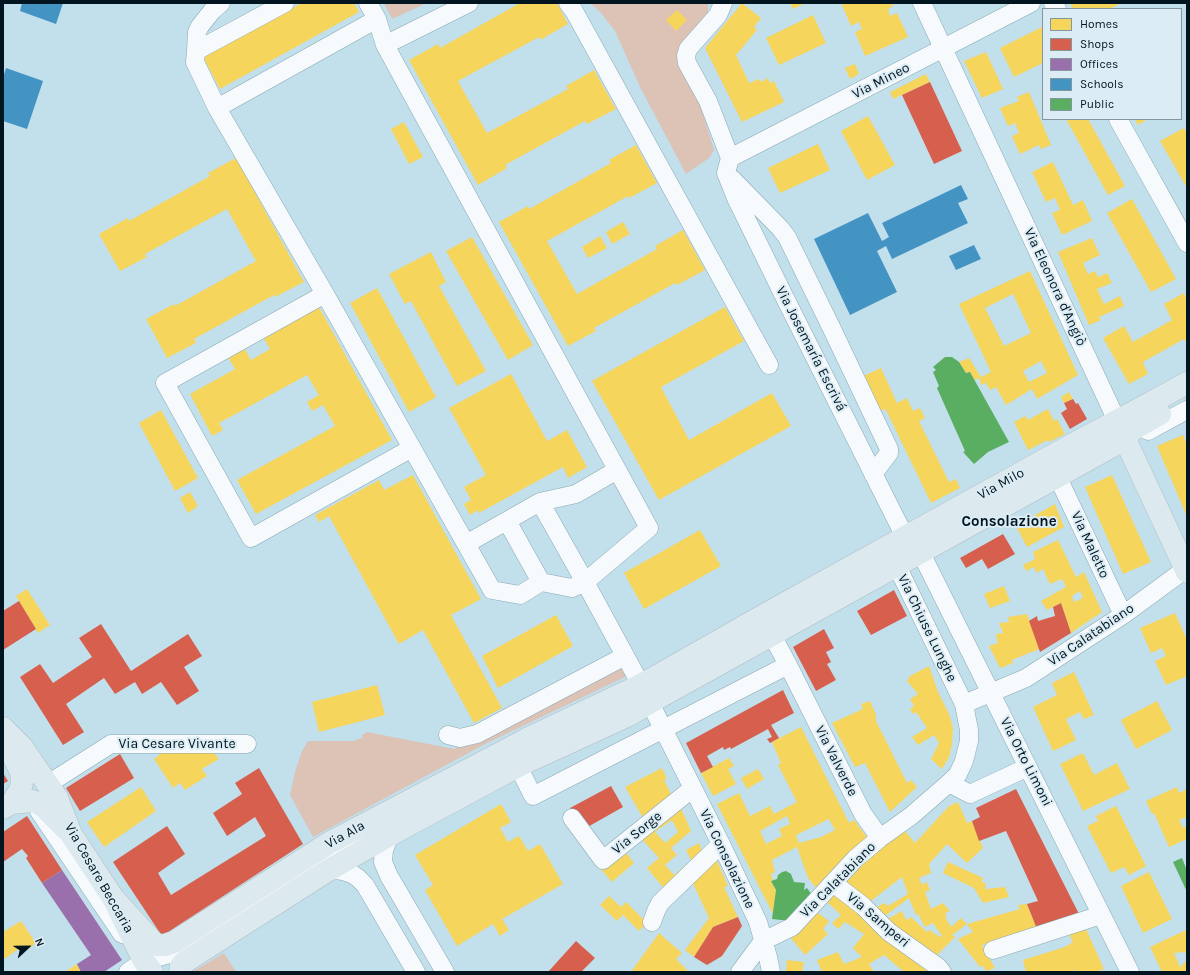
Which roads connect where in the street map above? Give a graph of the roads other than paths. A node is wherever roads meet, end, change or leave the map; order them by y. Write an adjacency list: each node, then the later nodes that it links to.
1 (220, 3): 12 (street)
2 (285, 3): 12 (street)
3 (368, 3): 9 (street)
4 (469, 3): 10 (street)
5 (568, 3): 18 (street)
6 (723, 3): 15 (street)
7 (922, 3): 11 (street, Via Eleonora d'Angiò)
8 (1032, 3): 11 (street, Via Mineo)
9 (377, 19): 10 (street); 13 (street)
10 (385, 45): 25 (street)
11 (943, 49): 15 (street, Via Mineo); 22 (street, Via Eleonora d'Angiò)
12 (196, 51): 13 (street)
13 (217, 108): 17 (street)
14 (1119, 120): 16 (street)
15 (728, 166): 26 (street, Via Josemaría Escrivá); 26 (street)
16 (1187, 243)
17 (325, 294): 23 (street); 23 (street)
18 (769, 365)
19 (1187, 383): 22 (main road, Via Milo)
20 (1187, 399): 22 (main road, Via Milo)
21 (1187, 410): 22 (street)
22 (1121, 429): 24 (main road, Via Milo); 33 (main road, Via Eleonora d'Angiò)
23 (412, 448): 30 (street)
24 (1053, 467): 29 (main road, Via Milo); 31 (main road, Via Milo); 36 (street, Via Maletto); 37 (street)
25 (617, 470): 27 (street); 35 (street)
26 (873, 474): 29 (street, Via Josemaría Escrivá)
27 (540, 502): 28 (street); 35 (street, Via Consolazione)
28 (507, 521): 30 (street); 34 (street)
29 (905, 537): 37 (main road, Via Milo)
30 (466, 544): 34 (street)
31 (921, 553): 32 (main road, Via Milo); 40 (street, Via Orto Limoni)
32 (897, 566): 37 (main road, Via Milo); 42 (street, Via Chiuse Lunghe)
33 (1187, 570): 36 (street, Via Calatabiano)
34 (541, 582): 35 (street)
35 (585, 582): 38 (street, Via Consolazione)
36 (1123, 615): 40 (street, Via Calatabiano)
37 (772, 623): 39 (street, Via Valverde); 41 (main road)
38 (625, 656): 41 (street, Via Consolazione); 46 (street)
39 (788, 665): 44 (street); 57 (street, Via Valverde)
40 (991, 693): 42 (street, Via Calatabiano); 49 (street, Via Orto Limoni)
41 (645, 694): 44 (street, Via Consolazione); 48 (main road, Via Ala); 61 (main road, Via Ala); 66 (street)
42 (961, 697): 50 (street, Via Chiuse Lunghe)
43 (3, 728): 51 (main road, Via Cesare Beccaria)
44 (663, 729): 48 (street); 52 (street, Via Consolazione)
45 (3, 734): 53 (main road)
46 (448, 735)
47 (247, 744): 51 (street, Via Cesare Vivante)
48 (518, 766): 56 (main road, Via Ala)
49 (1028, 767): 50 (street); 62 (street, Via Orto Limoni)
50 (949, 783): 57 (street, Via Calatabiano)
51 (48, 784): 55 (main road, Via Cesare Beccaria)
52 (693, 788): 54 (street, Via Sorge); 58 (street, Via Consolazione)
53 (17, 799): 55 (main road); 66 (street)
54 (572, 818)
55 (71, 834): 61 (main road, Via Cesare Beccaria)
56 (390, 835): 59 (main road, Via Ala); 69 (street)
57 (880, 838): 60 (street, Via Calatabiano)
58 (722, 844): 63 (street); 64 (street, Via Consolazione)
59 (326, 871): 67 (main road, Via Ala); 68 (street)
60 (833, 882): 64 (street, Via Calatabiano); 72 (street, Via Samperi)
61 (113, 898): 66 (main road, Via Cesare Beccaria)
62 (1101, 914): 65 (street); 73 (street, Via Orto Limoni)
63 (652, 922)
64 (762, 941): 70 (street); 71 (street, Via Consolazione)
65 (993, 950)
66 (141, 968)
67 (181, 969)
68 (416, 972)
69 (445, 972)
70 (740, 972)
71 (771, 972)
72 (942, 972)
73 (1130, 972)

